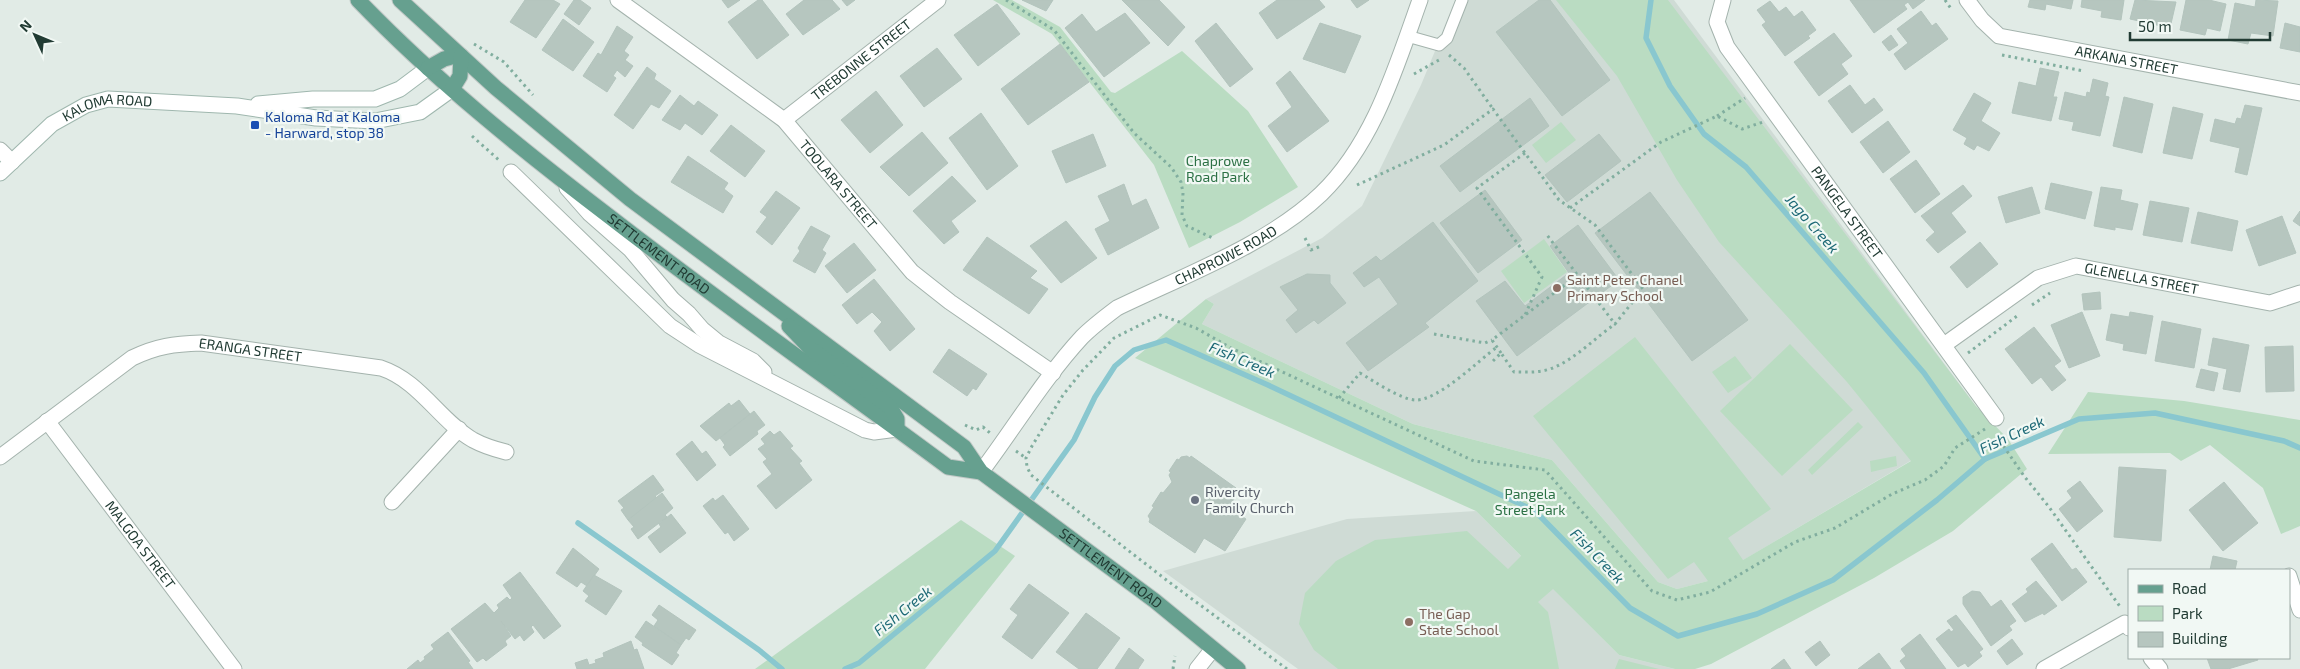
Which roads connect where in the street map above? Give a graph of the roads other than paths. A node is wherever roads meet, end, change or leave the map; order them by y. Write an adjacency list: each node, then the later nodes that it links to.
1 (358, 0): 11 (main road, SETTLEMENT ROAD)
2 (400, 0): 10 (main road, SETTLEMENT ROAD)
3 (618, 0): 15 (street, TOOLARA STREET)
4 (938, 0): 15 (street, TREBONNE STREET)
5 (1420, 0): 9 (street, CHAPROWE ROAD)
6 (1462, 0): 9 (lane)
7 (1723, 0): 23 (street, PANGELA STREET)
8 (1967, 0): 13 (street, ARKANA STREET)
9 (1407, 36): 24 (street, CHAPROWE ROAD)
10 (460, 55): 11 (main road); 12 (main road); 22 (main road, SETTLEMENT ROAD)
11 (428, 68): 12 (main road, SETTLEMENT ROAD); 14 (street, KALOMA ROAD)
12 (452, 89): 14 (street, KALOMA ROAD); 20 (main road, SETTLEMENT ROAD)
13 (2300, 93)
14 (237, 106): 17 (street, KALOMA ROAD)
15 (784, 120): 24 (street, TOOLARA STREET)
16 (0, 150): 17 (street)
17 (12, 162): 19 (street, KALOMA ROAD)
18 (511, 172): 25 (street)
19 (0, 173)
20 (555, 175): 25 (street); 29 (main road, SETTLEMENT ROAD)
21 (2300, 293): 23 (street, GLENELLA STREET)
22 (772, 305): 29 (main road); 32 (main road, SETTLEMENT ROAD)
23 (1944, 344): 26 (street, PANGELA STREET)
24 (1053, 373): 32 (street, CHAPROWE ROAD)
25 (776, 384): 29 (street)
26 (1996, 418)
27 (47, 421): 28 (street, ERANGA STREET); 31 (street, ERANGA STREET); 39 (street, MALGOA STREET)
28 (459, 429): 30 (street, ERANGA STREET); 33 (street)
29 (897, 429): 32 (main road, SETTLEMENT ROAD)
30 (506, 452)
31 (0, 457)
32 (981, 472): 37 (main road, SETTLEMENT ROAD)
33 (392, 502)
34 (2290, 580): 35 (street)
35 (2300, 610)
36 (2127, 625): 42 (street)
37 (1212, 650): 40 (street); 41 (main road, SETTLEMENT ROAD)
38 (2152, 659): 43 (street)
39 (234, 669)
40 (1197, 669)
41 (1238, 669)
42 (2044, 669)
43 (2160, 669)

